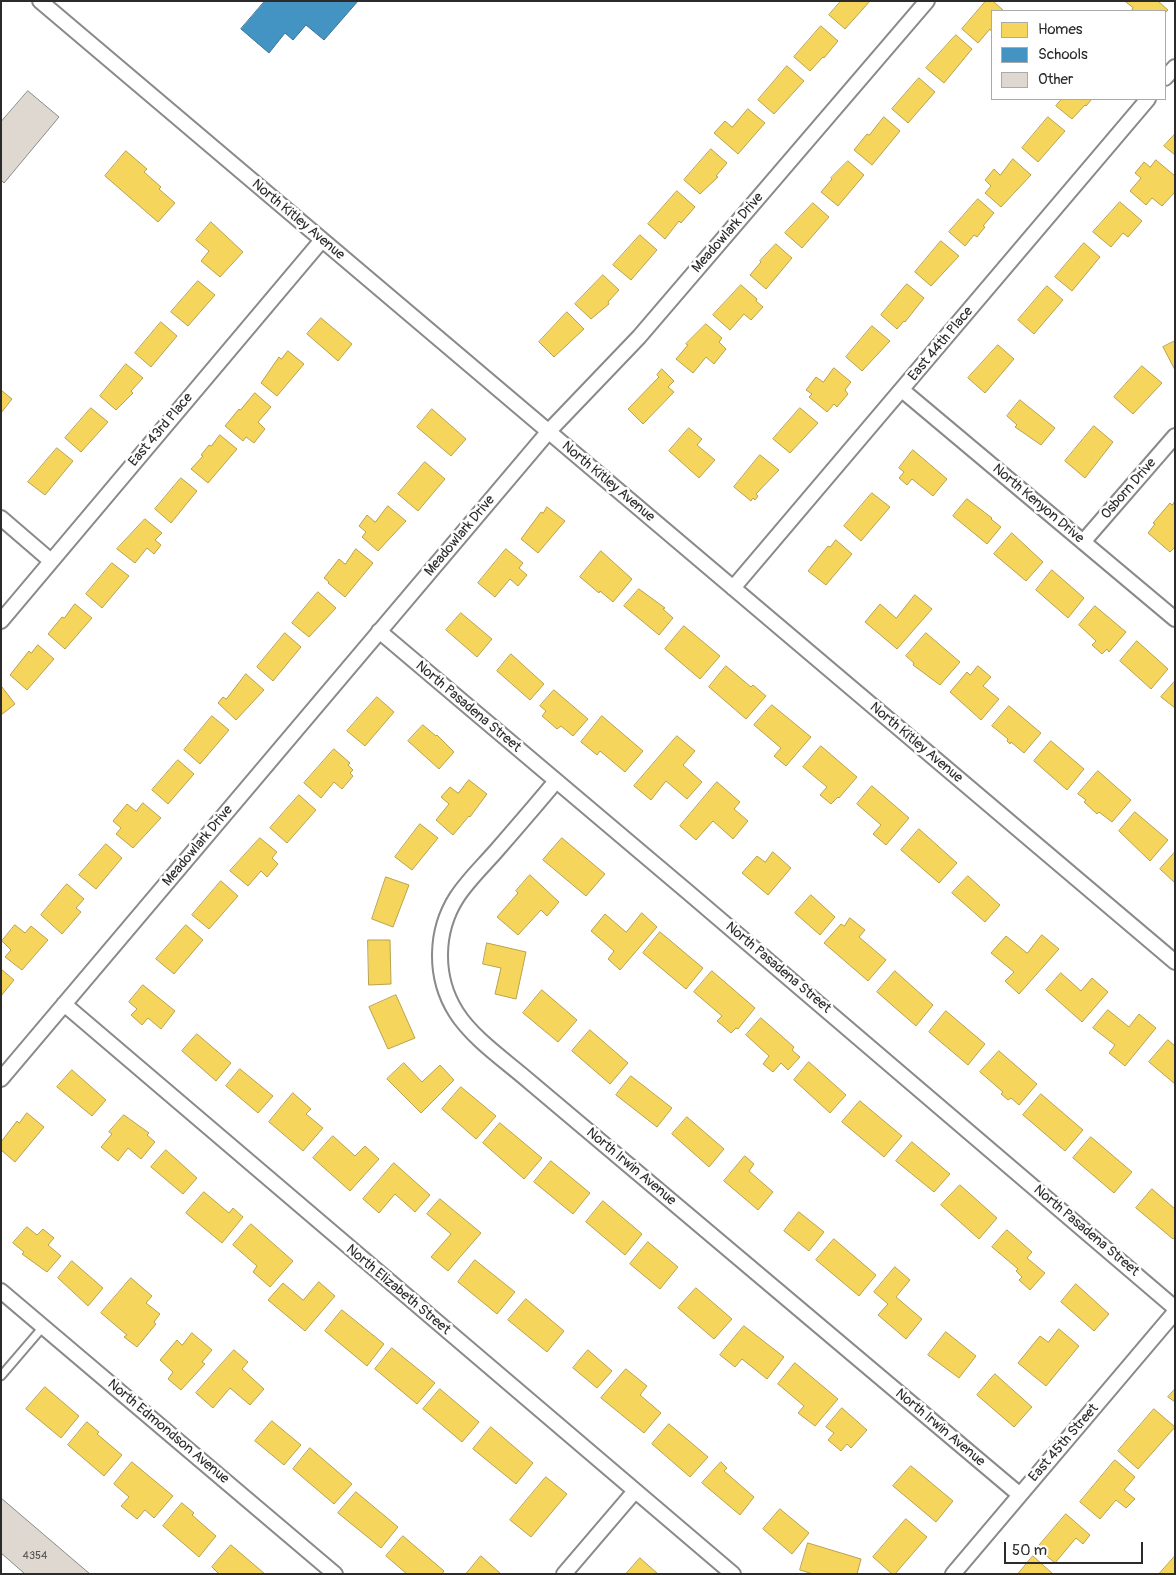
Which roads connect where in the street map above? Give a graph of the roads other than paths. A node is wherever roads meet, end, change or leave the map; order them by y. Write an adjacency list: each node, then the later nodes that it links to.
1 (40, 1): 6 (street, North Kitley Avenue)
2 (927, 1): 8 (street, Meadowlark Drive)
3 (1175, 66): 4 (street)
4 (1166, 77)
5 (1147, 100): 7 (street, East 44th Place)
6 (322, 240): 8 (street, North Kitley Avenue); 12 (street, East 43rd Place)
7 (902, 390): 11 (street, North Kenyon Drive); 13 (street, East 44th Place)
8 (549, 431): 13 (street, North Kitley Avenue); 16 (street, Meadowlark Drive)
9 (1175, 436): 11 (street, Osborn Drive)
10 (1, 518): 12 (street)
11 (1084, 542): 14 (street, North Kenyon Drive)
12 (51, 561): 15 (street, East 43rd Place)
13 (733, 588): 18 (street, North Kitley Avenue)
14 (1175, 619)
15 (1, 621)
16 (379, 631): 17 (street, North Pasadena Street); 19 (street, Meadowlark Drive)
17 (556, 781): 22 (street, North Pasadena Street); 27 (street, North Irwin Avenue)
18 (1175, 962)
19 (64, 1004): 20 (street, Meadowlark Drive); 26 (street, North Elizabeth Street)
20 (1, 1079)
21 (1, 1291): 24 (street, North Edmondson Avenue)
22 (1175, 1308)
23 (1175, 1312): 27 (street, East 45th Street)
24 (43, 1327): 25 (lane); 28 (street, North Edmondson Avenue)
25 (1, 1376)
26 (636, 1491): 29 (street); 30 (street, North Elizabeth Street)
27 (1020, 1495): 31 (street, East 45th Street)
28 (335, 1574)
29 (564, 1574)
30 (733, 1574)
31 (953, 1574)

